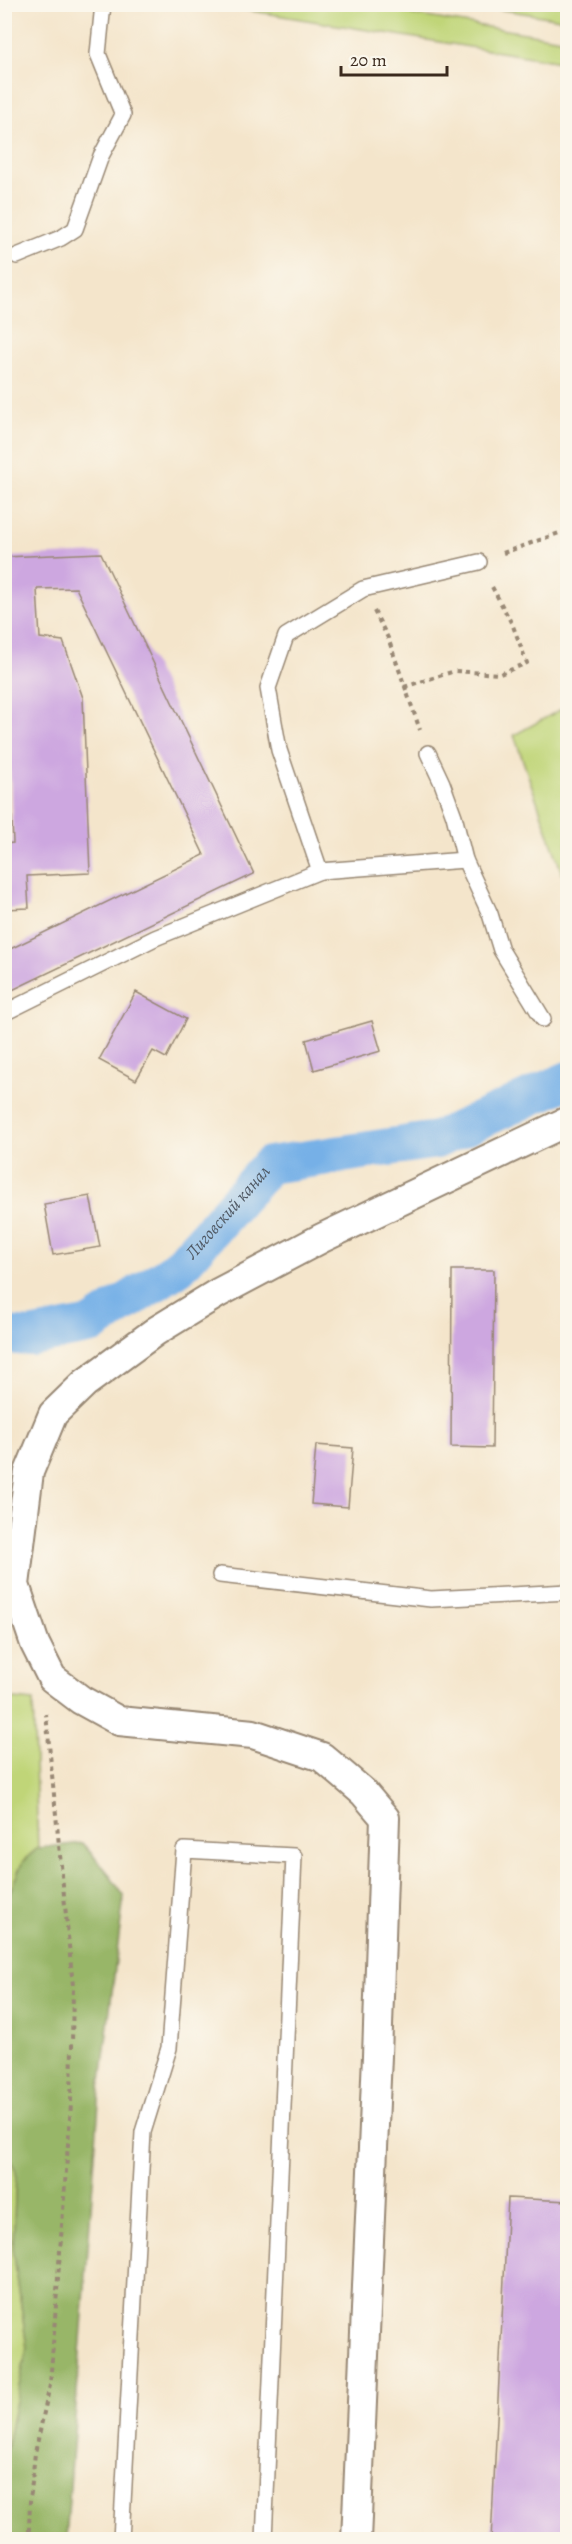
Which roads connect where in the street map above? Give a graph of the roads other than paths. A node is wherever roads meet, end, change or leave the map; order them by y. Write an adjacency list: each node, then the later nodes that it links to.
1 (103, 4): 2 (lane)
2 (17, 256)
3 (479, 562): 6 (lane)
4 (428, 753): 5 (lane)
5 (465, 860): 6 (lane); 8 (lane)
6 (321, 872): 7 (lane)
7 (4, 1013)
8 (543, 1019)
9 (567, 1121): 14 (street)
10 (220, 1575): 11 (lane)
11 (567, 1592)
12 (121, 2540): 13 (lane)
13 (264, 2540)
14 (356, 2540)

